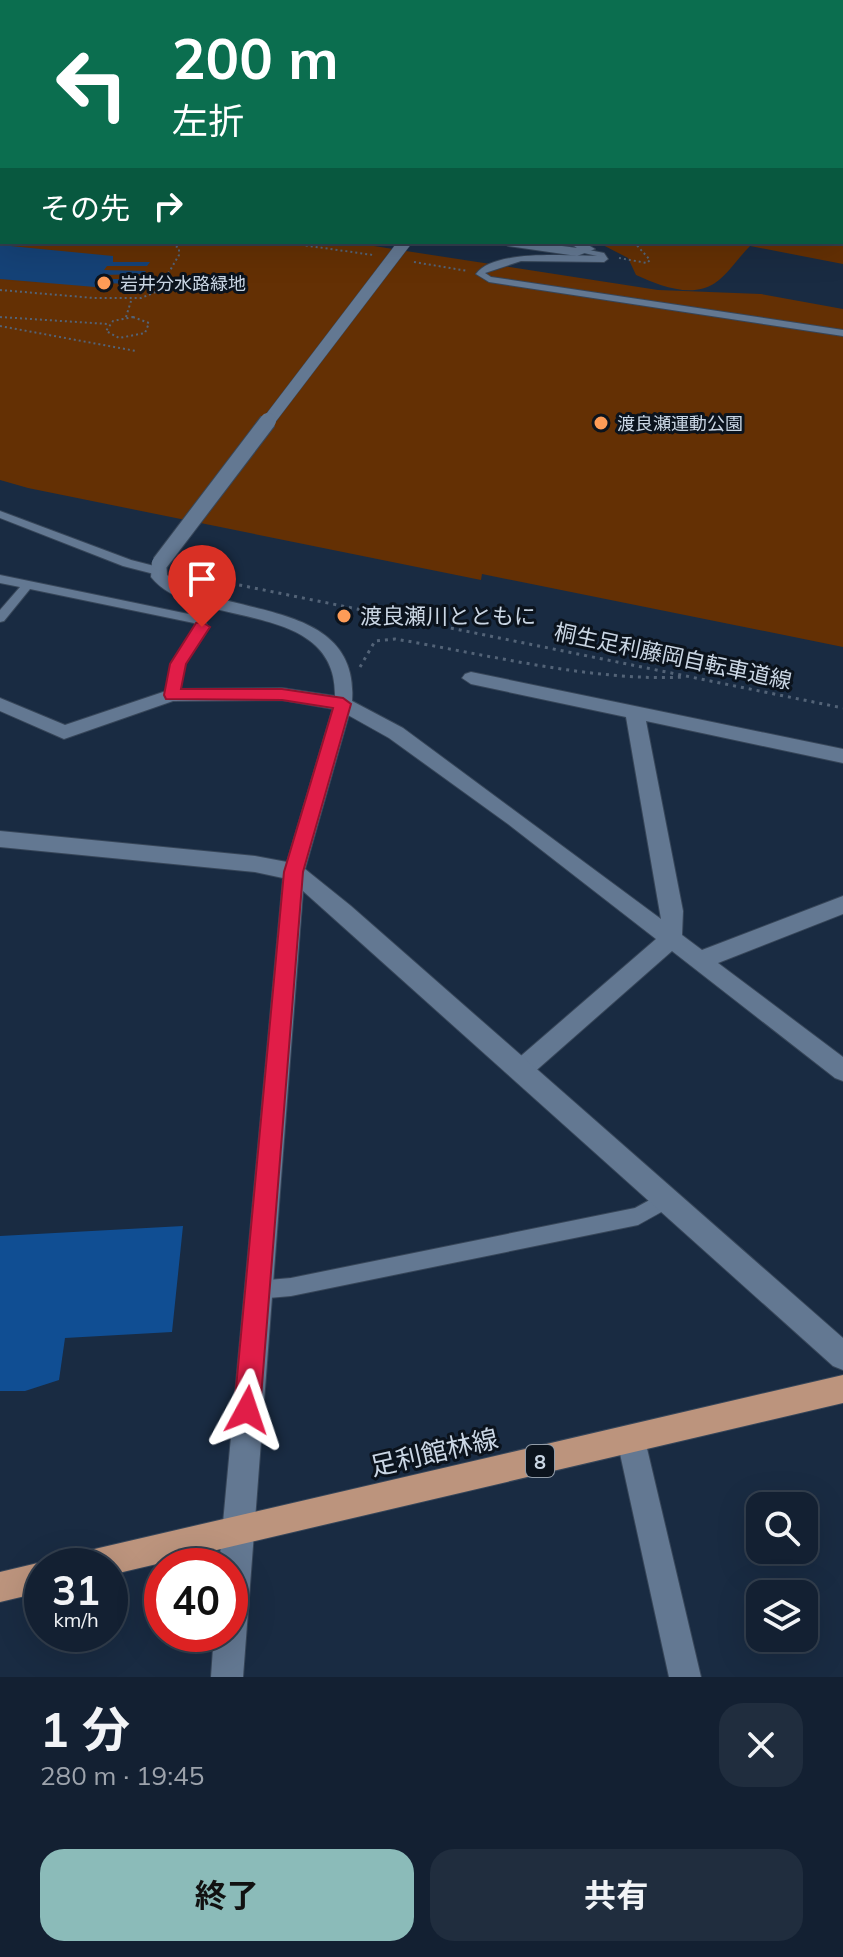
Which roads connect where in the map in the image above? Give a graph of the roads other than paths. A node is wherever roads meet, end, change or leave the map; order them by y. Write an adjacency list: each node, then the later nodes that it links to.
1 (403, 244): 7 (street, bridge)
2 (526, 244): 4 (street)
3 (581, 244): 4 (street)
4 (587, 251): 5 (lane)
5 (843, 333)
6 (0, 514): 7 (lane)
7 (159, 567): 14 (street)
8 (0, 579): 9 (lane)
9 (28, 584): 10 (lane); 12 (lane)
10 (0, 618)
11 (471, 678): 15 (street)
12 (172, 695): 13 (street); 14 (street)
13 (0, 704)
14 (343, 704): 18 (street); 20 (street)
15 (635, 714): 16 (street); 20 (street)
16 (843, 756)
17 (0, 839): 18 (street)
18 (294, 872): 22 (street); 25 (street)
19 (843, 905): 21 (street)
20 (671, 939): 21 (street); 22 (street)
21 (699, 961): 23 (street)
22 (523, 1068): 24 (street)
23 (843, 1071)
24 (668, 1199): 25 (lane); 26 (street)
25 (257, 1290): 29 (street)
26 (843, 1356)
27 (843, 1389): 28 (main road, 足利館林線 / 8)
28 (631, 1440): 29 (main road, 足利館林線 / 8); 34 (street)
29 (237, 1530): 30 (main road, 足利館林線 / 8); 33 (street)
30 (128, 1556)
31 (24, 1581): 32 (main road)
32 (0, 1587)
33 (227, 1677)
34 (685, 1677)

